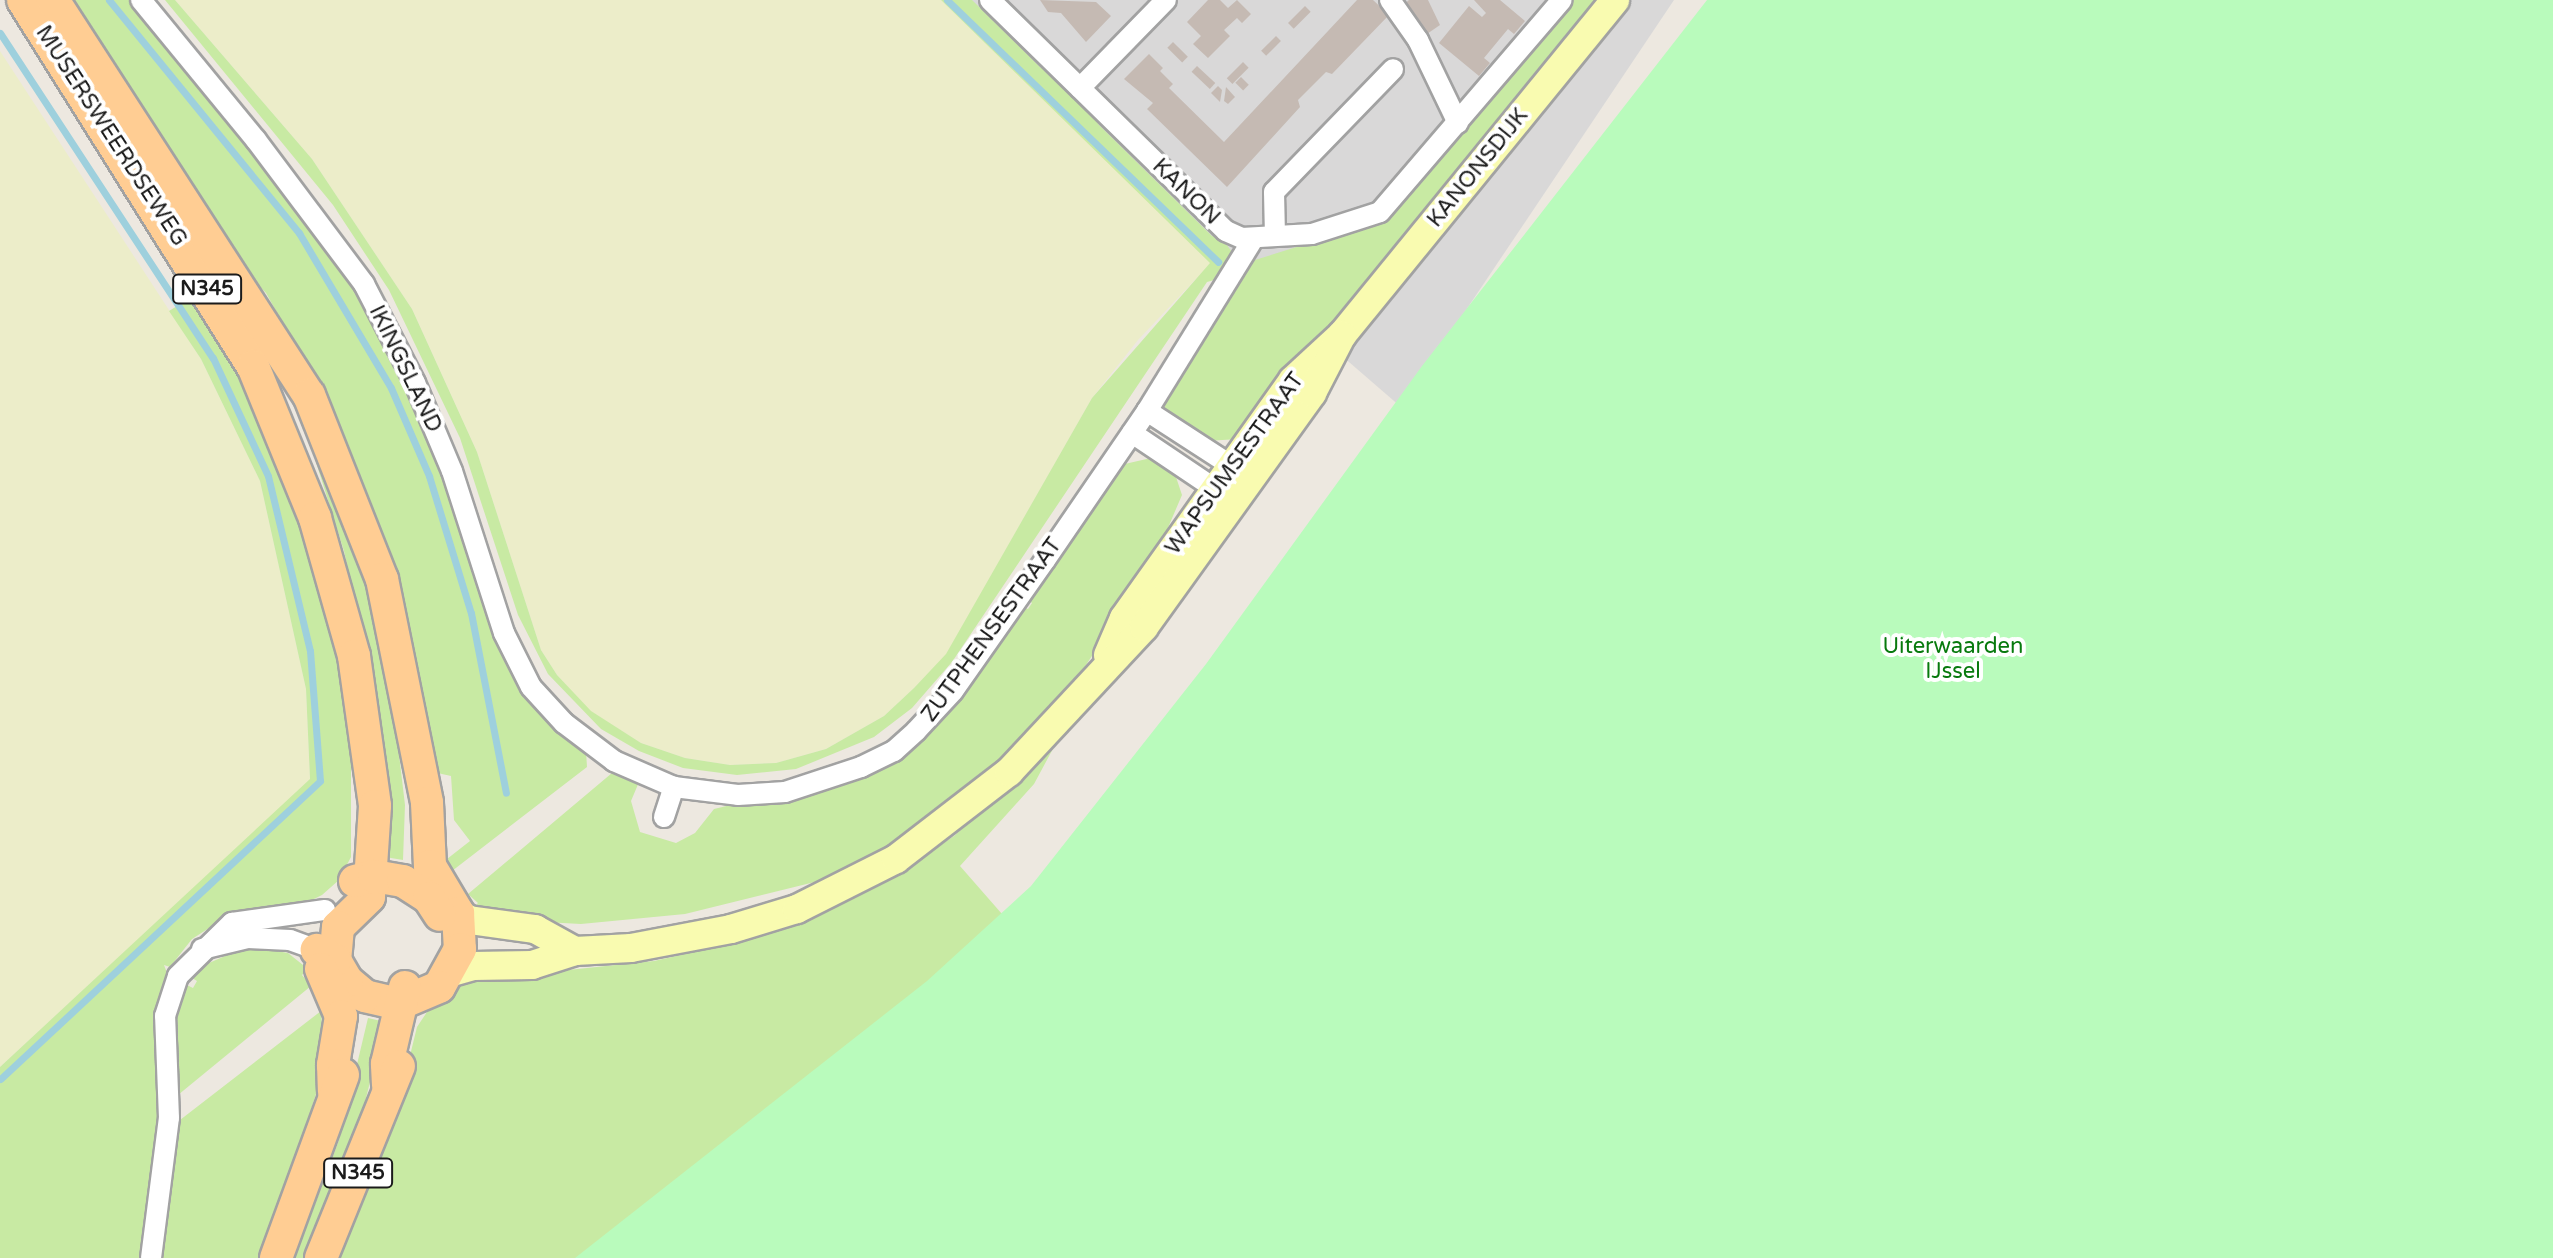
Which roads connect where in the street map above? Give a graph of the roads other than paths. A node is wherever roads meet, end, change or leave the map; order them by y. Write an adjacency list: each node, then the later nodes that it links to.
1 (23, 0): 23 (main road, MUSERSWEERDSEWEG / N345)
2 (53, 0): 24 (main road, MUSERSWEERDSEWEG / N345)
3 (141, 0): 20 (street, IKINGSLAND)
4 (990, 0): 10 (street, KANON)
5 (1166, 0): 10 (street)
6 (1390, 0): 11 (street)
7 (1562, 0): 11 (street, KANONSDIJK)
8 (1615, 0): 14 (street, KANONSDIJK)
9 (1393, 69): 12 (street)
10 (1080, 88): 13 (street, KANON)
11 (1458, 123): 12 (street, KANONSDIJK)
12 (1275, 236): 13 (street, KANON)
13 (1254, 238): 15 (street, ZUTPHENSESTRAAT)
14 (1342, 335): 17 (street, WAPSUMSESTRAAT); 18 (street, WAPSUMSESTRAAT)
15 (1147, 411): 16 (street, ZUTPHENSESTRAAT); 17 (street)
16 (1132, 433): 17 (street); 21 (street, ZUTPHENSESTRAAT)
17 (1222, 476): 18 (street); 19 (street, WAPSUMSESTRAAT)
18 (1243, 492): 19 (street, WAPSUMSESTRAAT)
19 (1105, 663): 28 (street, WAPSUMSESTRAAT)
20 (614, 761): 21 (street, ZUTPHENSESTRAAT)
21 (674, 787): 22 (street)
22 (664, 817)
23 (365, 878): 24 (main road); 25 (main road); 30 (main road, N345)
24 (428, 886): 26 (main road, N345)
25 (325, 910): 27 (street); 30 (main road, N345)
26 (455, 927): 28 (street); 29 (main road); 31 (main road, N345)
27 (202, 949): 30 (street); 32 (street)
28 (575, 951): 29 (street, WAPSUMSESTRAAT)
29 (452, 972): 31 (main road, N345)
30 (335, 973): 31 (main road); 33 (main road, N345)
31 (410, 1001): 34 (main road, N345)
32 (151, 1258)
33 (276, 1258)
34 (321, 1258)

